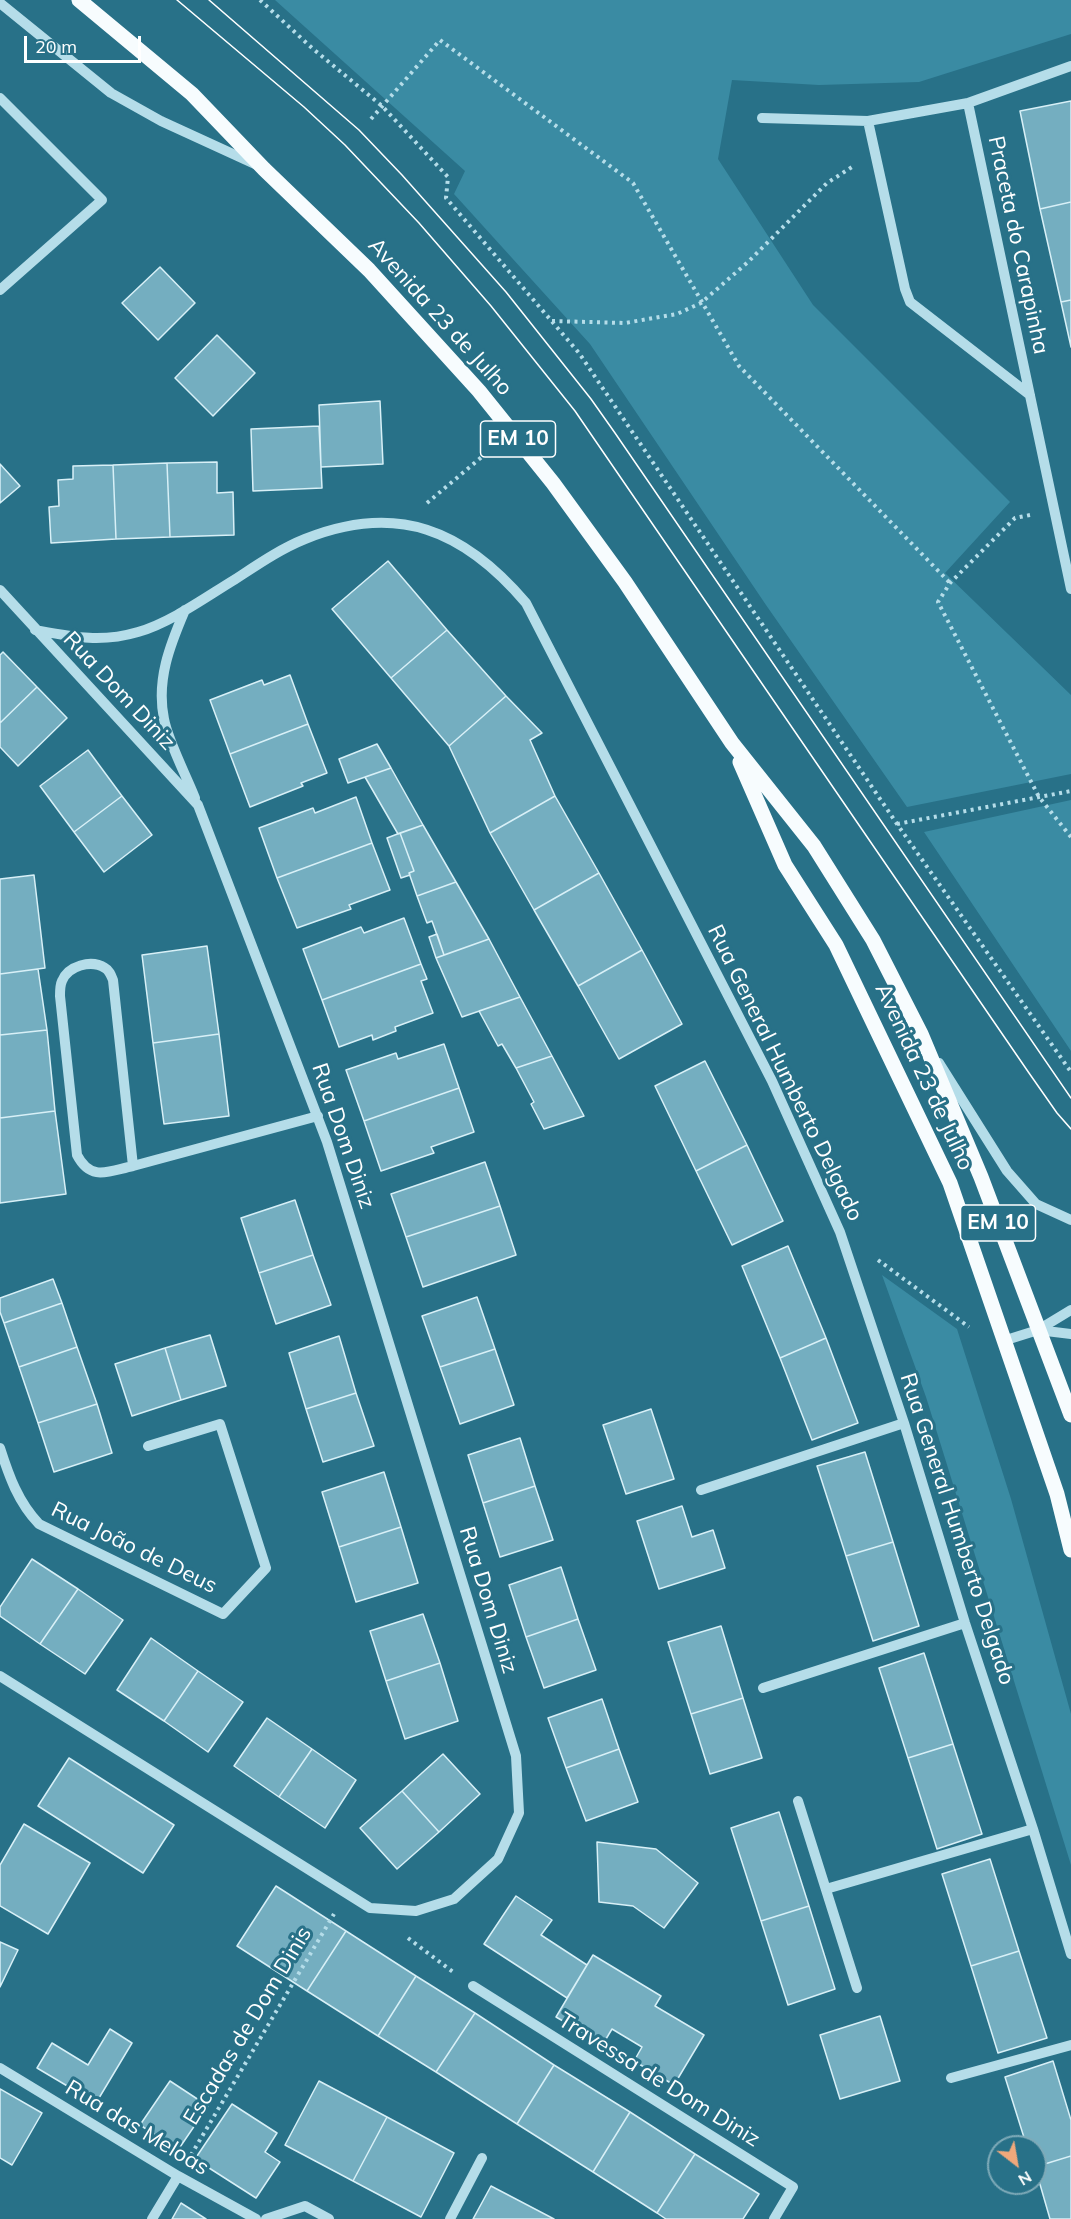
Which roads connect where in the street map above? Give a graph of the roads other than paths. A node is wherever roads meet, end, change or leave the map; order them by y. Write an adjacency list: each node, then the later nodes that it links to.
1 (79, 0): 8 (main road, Avenida 23 de Julho / EM 10)
2 (0, 3): 8 (street)
3 (1071, 66): 5 (street)
4 (0, 98): 9 (street)
5 (968, 103): 7 (street); 10 (street, Praceta do Carapinha)
6 (762, 118): 7 (street)
7 (868, 121): 10 (street, Praceta do Carapinha)
8 (264, 169): 15 (main road, Avenida 23 de Julho / EM 10)
9 (0, 290)
10 (1030, 395): 11 (street, Praceta do Carapinha)
11 (1071, 589)
12 (0, 590): 14 (street, Rua Dom Diniz)
13 (184, 610): 14 (street, Rua Dom Diniz); 16 (street, Rua Dom Diniz); 26 (street, Rua General Humberto Delgado)
14 (35, 630): 16 (street, Rua Dom Diniz)
15 (732, 743): 17 (main road, Avenida 23 de Julho / EM 10); 24 (main road, Avenida 23 de Julho / EM 10)
16 (198, 805): 18 (street, Rua Dom Diniz)
17 (921, 1034): 20 (street); 22 (main road, Avenida 23 de Julho / EM 10)
18 (318, 1116): 19 (street); 32 (street, Rua Dom Diniz)
19 (133, 1166): 19 (street)
20 (1071, 1220)
21 (1071, 1310): 22 (street)
22 (1038, 1330): 23 (street); 24 (street); 25 (main road, Avenida 23 de Julho / EM 10)
23 (1071, 1334)
24 (1004, 1341): 30 (main road, Avenida 23 de Julho)
25 (1071, 1415)
26 (904, 1423): 29 (street); 31 (street, Rua General Humberto Delgado)
27 (148, 1446): 28 (street, Rua João de Deus)
28 (0, 1448)
29 (701, 1490)
30 (1071, 1550)
31 (965, 1623): 33 (street); 35 (street, Rua General Humberto Delgado)
32 (0, 1676)
33 (763, 1688)
34 (798, 1801): 36 (street)
35 (1033, 1829): 36 (street); 37 (street, Rua General Humberto Delgado)
36 (826, 1889): 39 (street)
37 (1071, 1954)
38 (473, 1986): 50 (street, Travessa de Dom Diniz)
39 (857, 1988)
40 (1071, 2045): 42 (street)
41 (0, 2068): 44 (street, Rua das Meloas)
42 (951, 2078)
43 (482, 2158): 49 (street)
44 (178, 2176): 45 (street); 46 (street, Rua das Meloas)
45 (152, 2219)
46 (256, 2219)
47 (266, 2219): 48 (street)
48 (329, 2219)
49 (450, 2219)
50 (774, 2219)

